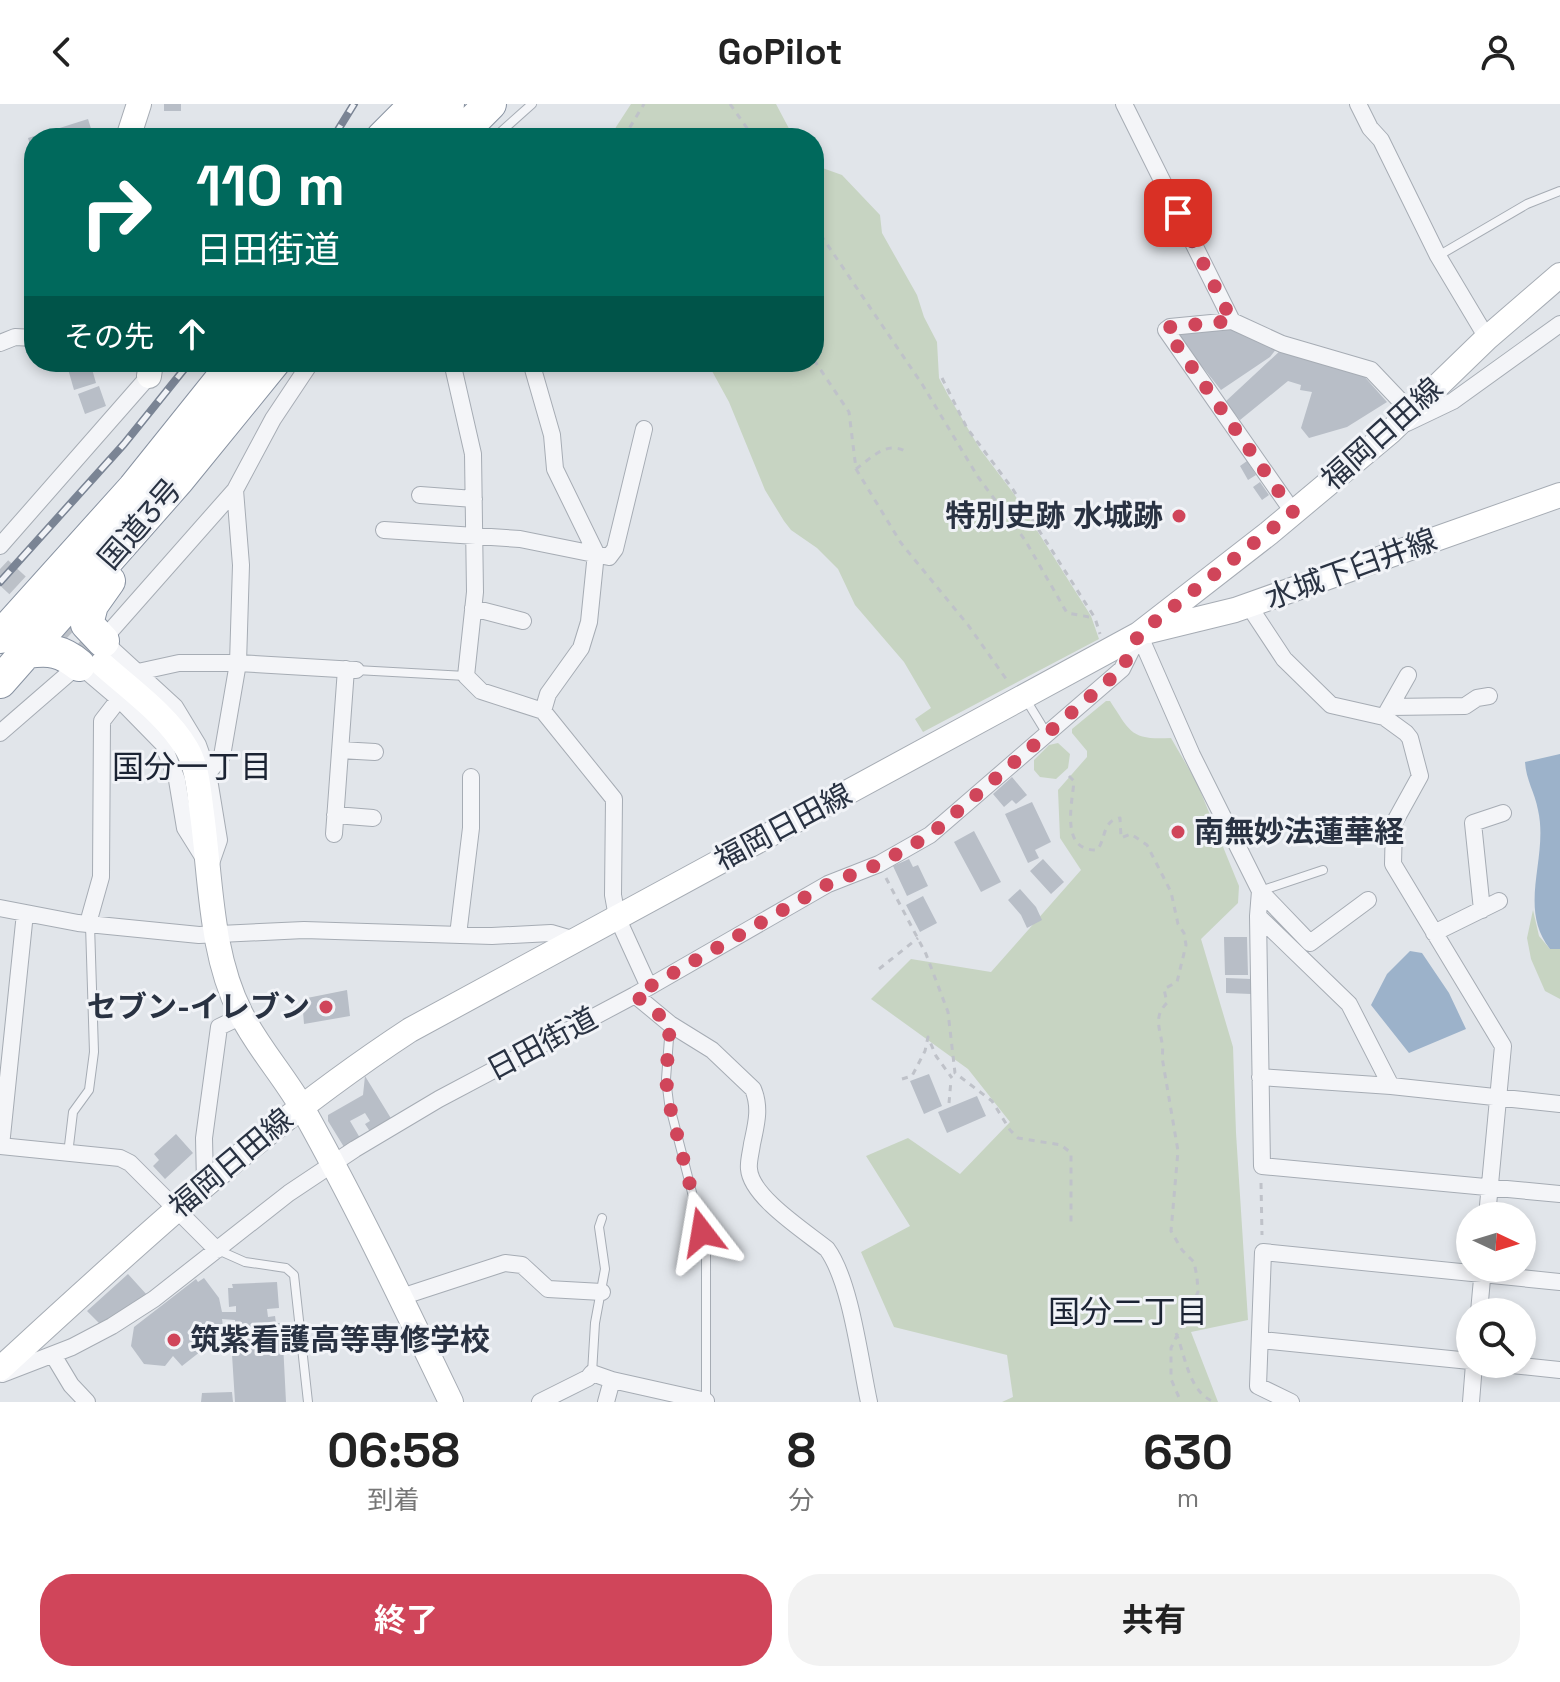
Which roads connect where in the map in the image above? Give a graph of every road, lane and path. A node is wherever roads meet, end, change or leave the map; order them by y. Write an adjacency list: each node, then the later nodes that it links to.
1 (139, 104): 12 (main road)
2 (395, 104): 13 (street)
3 (416, 104): 14 (highway)
4 (448, 104): 15 (highway)
5 (490, 104): 16 (highway)
6 (507, 104): 17 (highway)
7 (532, 104): 18 (lane)
8 (644, 104): 19 (path)
9 (730, 104): 20 (path)
10 (1124, 104): 25 (street)
11 (1358, 104): 23 (street)
12 (131, 128)
13 (378, 128)
14 (392, 128)
15 (425, 128)
16 (466, 128)
17 (490, 128)
18 (505, 128)
19 (629, 128)
20 (747, 128)
21 (1560, 191): 23 (lane)
22 (824, 240): 56 (path)
23 (1438, 256): 28 (street)
24 (1560, 275): 28 (main road, 福岡日田線)
25 (1232, 321): 38 (street); 48 (street)
26 (1560, 324): 40 (street)
27 (24, 337): 29 (street)
28 (1487, 338): 38 (main road, 福岡日田線)
29 (0, 343)
30 (147, 372): 52 (street)
31 (227, 372): 59 (highway, 国道3号)
32 (266, 372): 43 (highway, 国道3号)
33 (304, 372): 44 (street)
34 (454, 372): 47 (street)
35 (534, 372): 53 (street)
36 (822, 372): 42 (path)
37 (942, 378): 56 (path)
38 (1410, 411): 40 (main road, 福岡日田線)
39 (644, 429): 53 (street)
40 (1391, 431): 48 (main road, 福岡日田線)
41 (905, 451): 42 (path)
42 (856, 469): 70 (path)
43 (178, 480): 60 (highway, 国道3号); 62 (highway)
44 (235, 490): 62 (street); 63 (street)
45 (420, 495): 47 (street)
46 (1560, 495): 55 (main road, 水城下臼井線)
47 (474, 499): 51 (street)
48 (1293, 512): 50 (main road, 福岡日田線)
49 (384, 530): 51 (street)
50 (1269, 533): 55 (main road); 58 (main road, 福岡日田線)
51 (475, 535): 53 (street); 54 (street)
52 (0, 546)
53 (596, 553): 72 (street)
54 (473, 608): 57 (street); 67 (street)
55 (1242, 608): 58 (main road, 水城下臼井線); 73 (street)
56 (1095, 618): 61 (path)
57 (523, 621)
58 (1139, 634): 61 (main road, 福岡日田線); 75 (street, 日田街道); 88 (street)
59 (0, 637)
60 (28, 652): 62 (highway); 68 (highway, 国道3号)
61 (1107, 653): 70 (main road, 福岡日田線)
62 (95, 657): 65 (street); 71 (street); 74 (street); 86 (main road)
63 (238, 663): 64 (street); 65 (street); 78 (street)
64 (351, 669): 67 (lane); 76 (street)
65 (138, 672): 78 (street)
66 (1408, 675): 73 (street)
67 (466, 676): 72 (street)
68 (0, 682)
69 (1489, 696): 73 (street)
70 (1022, 698): 75 (lane); 95 (main road, 福岡日田線)
71 (119, 699): 86 (street); 96 (street)
72 (543, 711): 95 (street)
73 (1387, 712): 97 (street)
74 (0, 733)
75 (1048, 734): 85 (street, 日田街道)
76 (340, 750): 77 (street); 82 (street)
77 (375, 752)
78 (208, 773): 86 (street)
79 (1069, 776): 133 (path)
80 (471, 777): 99 (street)
81 (1503, 813): 92 (street)
82 (335, 815): 83 (street); 84 (street)
83 (373, 818)
84 (334, 834)
85 (879, 864): 100 (path); 103 (street, 日田街道)
86 (210, 868): 98 (main road)
87 (1323, 870): 88 (lane)
88 (1260, 891): 89 (street); 94 (street)
89 (1368, 900)
90 (1499, 901): 92 (street)
91 (0, 908): 93 (street)
92 (1482, 910): 97 (street)
93 (25, 913): 96 (street); 115 (street)
94 (1258, 916): 107 (street); 110 (street)
95 (617, 917): 101 (main road, 福岡日田線); 103 (street)
96 (90, 925): 98 (street); 116 (lane)
97 (1434, 933): 111 (street)
98 (216, 934): 99 (street); 104 (main road)
99 (458, 935): 101 (street)
100 (918, 938): 102 (path); 106 (path)
101 (575, 940): 114 (main road, 福岡日田線)
102 (879, 969)
103 (642, 991): 105 (street); 117 (street, 日田街道)
104 (242, 1016): 114 (main road); 119 (street)
105 (670, 1024): 148 (lane); 149 (street)
106 (955, 1073): 108 (path); 125 (path)
107 (1260, 1077): 110 (street); 118 (street)
108 (952, 1078): 109 (path); 112 (path)
109 (902, 1079)
110 (1391, 1086): 111 (street)
111 (1497, 1098): 113 (street); 120 (street)
112 (949, 1103)
113 (1560, 1104)
114 (301, 1106): 117 (main road); 119 (main road, 福岡日田線)
115 (0, 1146): 116 (street)
116 (68, 1154): 123 (street)
117 (333, 1164): 126 (street, 日田街道); 132 (main road)
118 (1261, 1168): 120 (street); 127 (path)
119 (205, 1183): 123 (main road, 福岡日田線)
120 (1489, 1187): 121 (street); 122 (street)
121 (1560, 1194)
122 (1488, 1202)
123 (177, 1207): 126 (street); 139 (main road, 福岡日田線)
124 (602, 1218): 131 (lane)
125 (1071, 1224)
126 (217, 1250): 135 (street, 日田街道); 144 (lane)
127 (1263, 1252): 128 (street); 134 (street)
128 (1456, 1269)
129 (1536, 1279): 130 (street)
130 (1560, 1282)
131 (602, 1292): 132 (street); 140 (lane)
132 (401, 1297): 145 (main road)
133 (1176, 1333): 150 (path); 151 (path)
134 (1261, 1340): 136 (street); 152 (street)
135 (53, 1355): 139 (street, 日田街道); 143 (street)
136 (1456, 1360)
137 (1536, 1368): 138 (street)
138 (1560, 1370)
139 (0, 1372)
140 (592, 1373): 142 (street); 146 (street)
141 (1472, 1378): 153 (street)
142 (612, 1380): 147 (street); 148 (street)
143 (87, 1402)
144 (308, 1402)
145 (451, 1402)
146 (540, 1402)
147 (606, 1402)
148 (706, 1402)
149 (869, 1402)
150 (1181, 1402)
151 (1214, 1402)
152 (1291, 1402)
153 (1471, 1402)

